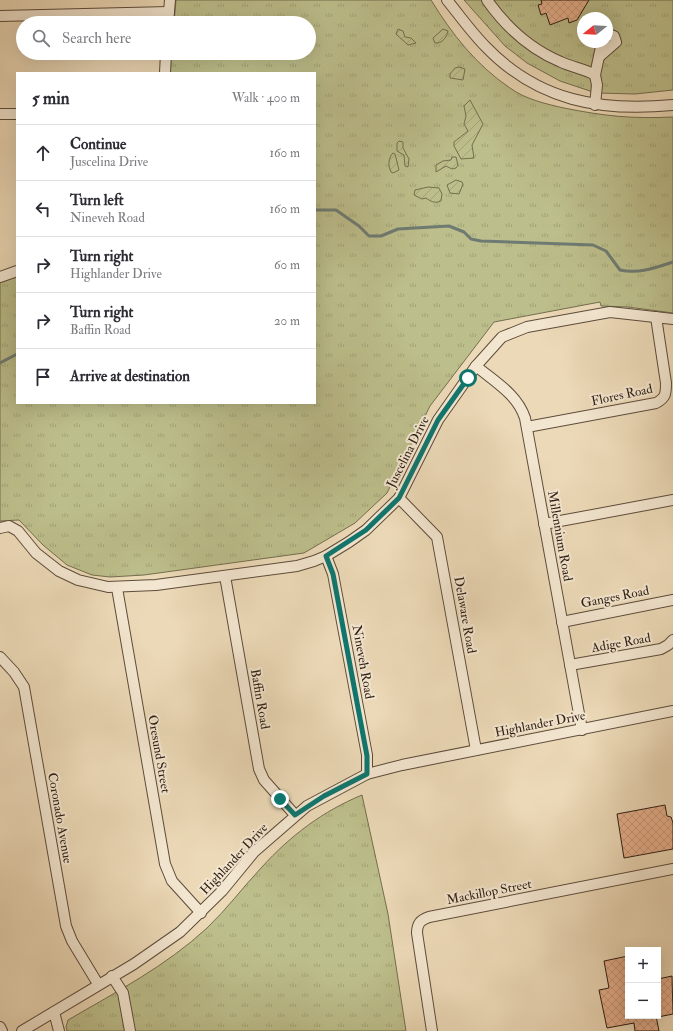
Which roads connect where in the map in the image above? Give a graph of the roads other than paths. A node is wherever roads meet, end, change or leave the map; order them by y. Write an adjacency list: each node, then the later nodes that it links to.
1 (170, 0): 4 (street)
2 (447, 0): 15 (street)
3 (487, 0): 14 (street)
4 (169, 12): 5 (street); 6 (street)
5 (0, 16)
6 (169, 16)
7 (613, 36): 8 (street)
8 (613, 45)
9 (601, 48): 11 (street)
10 (609, 48): 11 (street)
11 (600, 56): 14 (street)
12 (166, 60): 13 (street)
13 (165, 72)
14 (595, 76): 15 (street)
15 (595, 105): 16 (street)
16 (673, 105)
17 (0, 114): 18 (street)
18 (16, 114)
19 (16, 271): 20 (street)
20 (0, 277)
21 (656, 317): 22 (street, Juscelina Drive); 23 (street, Juscelina Drive); 24 (street, Flores Road)
22 (673, 319)
23 (476, 366): 24 (street, Millennium Road); 25 (street, Juscelina Drive)
24 (526, 427): 27 (street, Millennium Road)
25 (399, 498): 29 (street, Juscelina Drive); 39 (street, Delaware Road)
26 (673, 500): 27 (street)
27 (544, 524): 33 (street, Millennium Road)
28 (0, 528): 31 (street, Juscelina Drive)
29 (326, 556): 30 (street, Juscelina Drive); 40 (street, Nineveh Road)
30 (225, 576): 31 (street, Juscelina Drive); 41 (street, Baffin Road)
31 (117, 588): 43 (street, Oresund Street)
32 (673, 600): 33 (street, Ganges Road)
33 (562, 622): 36 (street, Millennium Road)
34 (673, 640): 36 (street, Adige Road)
35 (0, 657): 45 (street, Coronado Avenue)
36 (570, 665): 38 (street, Millennium Road)
37 (673, 711): 38 (street, Highlander Drive)
38 (582, 730): 39 (street, Highlander Drive)
39 (476, 750): 40 (street, Highlander Drive)
40 (367, 774): 41 (street, Highlander Drive)
41 (295, 815): 43 (street, Highlander Drive)
42 (673, 868): 52 (street, Mackillop Street)
43 (201, 913): 44 (street, Highlander Drive)
44 (112, 976): 45 (street, Highlander Drive); 51 (street)
45 (98, 984): 46 (street, Highlander Drive)
46 (54, 1012): 49 (street, Highlander Drive); 50 (street)
47 (0, 1027): 48 (street)
48 (2, 1031)
49 (22, 1031)
50 (59, 1031)
51 (130, 1031)
52 (432, 1031)

